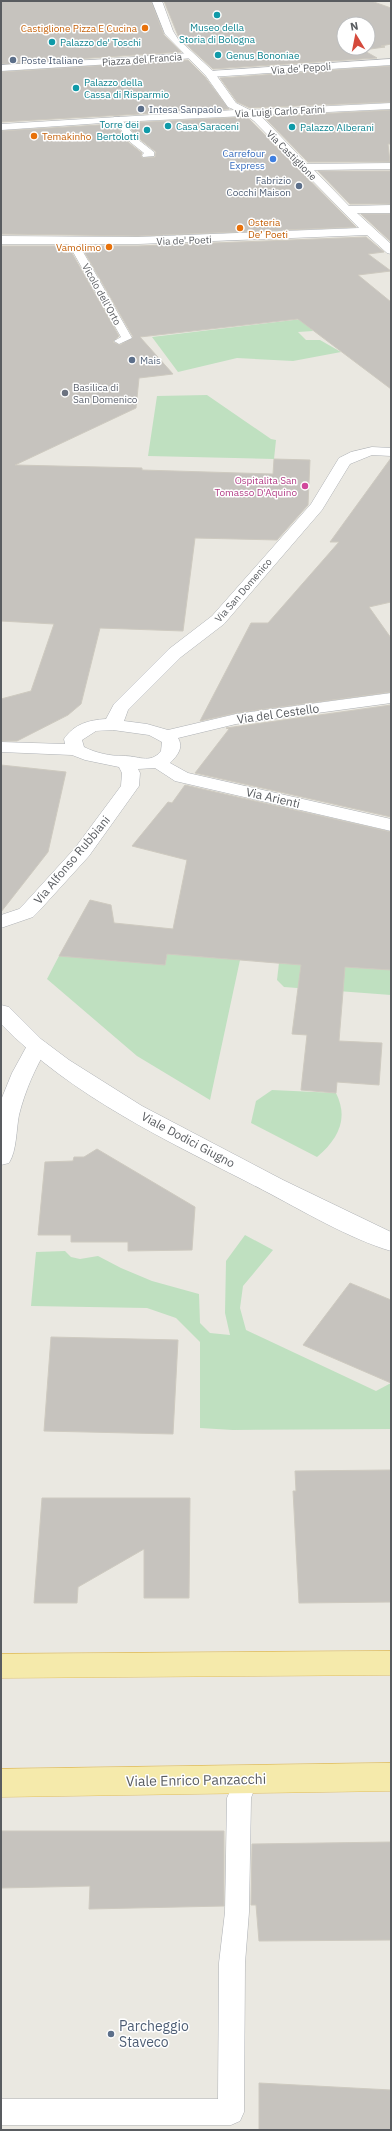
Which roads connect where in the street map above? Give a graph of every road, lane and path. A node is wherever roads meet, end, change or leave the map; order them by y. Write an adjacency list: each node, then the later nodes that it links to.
1 (158, 1): 2 (street, Via Castiglione)
2 (190, 56): 4 (street, Piazza del Francia); 5 (street, Via Castiglione)
3 (391, 62): 5 (street, Via de' Pepoli)
4 (1, 68)
5 (210, 74): 7 (street, Via Castiglione)
6 (391, 106): 7 (street, Via Luigi Carlo Farini)
7 (247, 112): 8 (street, Via Luigi Carlo Farini); 12 (street, Via Castiglione)
8 (117, 119): 9 (street, Via Luigi Carlo Farini); 10 (lane)
9 (1, 127)
10 (146, 155)
11 (391, 166): 12 (street)
12 (304, 167): 14 (street, Via Castiglione)
13 (391, 209): 14 (street)
14 (346, 210): 15 (street, Via Castiglione)
15 (367, 231): 17 (street, Via de' Poeti); 18 (street, Via Castiglione)
16 (1, 240): 17 (street, Via de' Poeti)
17 (73, 242): 19 (lane, Vicolo dell'Orto)
18 (391, 250)
19 (119, 342)
20 (391, 452): 22 (street, Via San Domenico)
21 (391, 698): 23 (street, Via del Cestello)
22 (112, 725): 23 (street); 25 (street)
23 (166, 736): 27 (street)
24 (1, 747): 25 (street)
25 (75, 750): 26 (street)
26 (124, 761): 27 (street); 29 (street, Via Alfonso Rubbiani)
27 (160, 762): 28 (street, Via Arienti)
28 (391, 826)
29 (1, 922)
30 (1, 1012): 31 (street, Viale Dodici Giugno)
31 (37, 1047): 32 (street); 33 (street, Viale Dodici Giugno)
32 (1, 1157)
33 (391, 1242)
34 (391, 1663): 35 (main road)
35 (1, 1666)
36 (391, 1777): 37 (main road, Viale Enrico Panzacchi)
37 (246, 1779): 38 (main road, Viale Enrico Panzacchi); 39 (lane)
38 (1, 1783)
39 (1, 2112)

